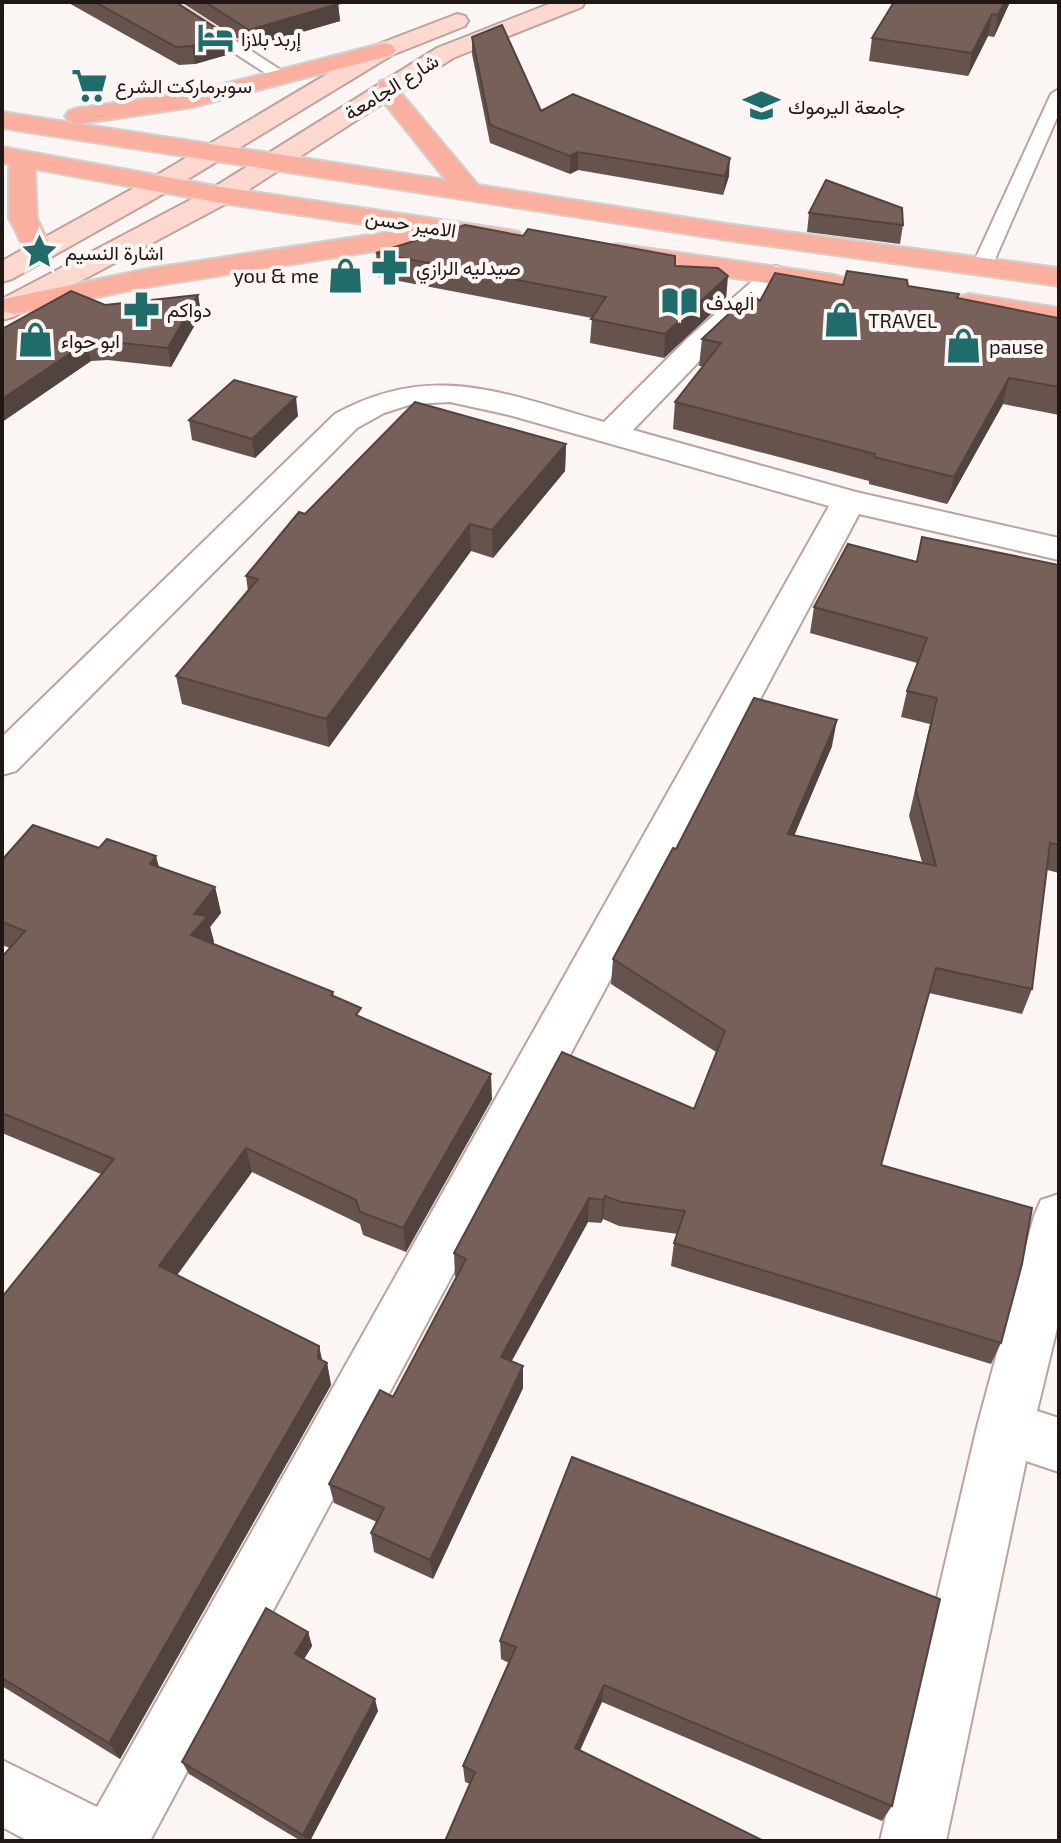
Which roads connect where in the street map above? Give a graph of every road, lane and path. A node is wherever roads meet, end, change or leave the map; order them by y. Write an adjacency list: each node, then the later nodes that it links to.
1 (164, 2): 5 (lane)
2 (574, 2): 6 (main road, شارع الجامعة)
3 (478, 13): 4 (main road, شارع الجامعة)
4 (384, 50): 5 (main road); 9 (main road, شارع الجامعة)
5 (282, 76): 8 (main road)
6 (389, 86): 11 (main road, شارع الجامعة); 13 (main road)
7 (1059, 94): 19 (lane)
8 (2, 119): 9 (main road, الامير حسن)
9 (213, 152): 11 (main road, الامير حسن); 12 (main road, شارع الجامعة)
10 (12, 158): 12 (main road, الامير حسن); 18 (main road)
11 (274, 162): 13 (main road, الامير حسن); 14 (main road, شارع الجامعة)
12 (161, 184): 14 (main road, الامير حسن); 18 (main road, شارع الجامعة)
13 (469, 192): 19 (main road, الامير حسن)
14 (221, 195): 15 (main road, الامير حسن); 25 (main road, شارع الجامعة)
15 (456, 230): 16 (main road, الامير حسن); 25 (main road)
16 (532, 241)
17 (593, 249): 21 (main road)
18 (39, 252): 20 (main road, شارع الجامعة)
19 (982, 266): 22 (main road, الامير حسن)
20 (2, 273)
21 (776, 275): 23 (main road); 27 (street)
22 (1059, 277)
23 (864, 288)
24 (938, 298): 26 (main road)
25 (8, 308)
26 (1059, 317)
27 (611, 434): 28 (street); 30 (street)
28 (849, 501): 29 (street); 36 (street)
29 (1059, 549)
30 (2, 761)
31 (1059, 1216): 32 (street)
32 (1005, 1427): 33 (street); 37 (street)
33 (1059, 1445)
34 (2, 1792): 35 (street)
35 (95, 1841)
36 (114, 1841)
37 (913, 1841)

